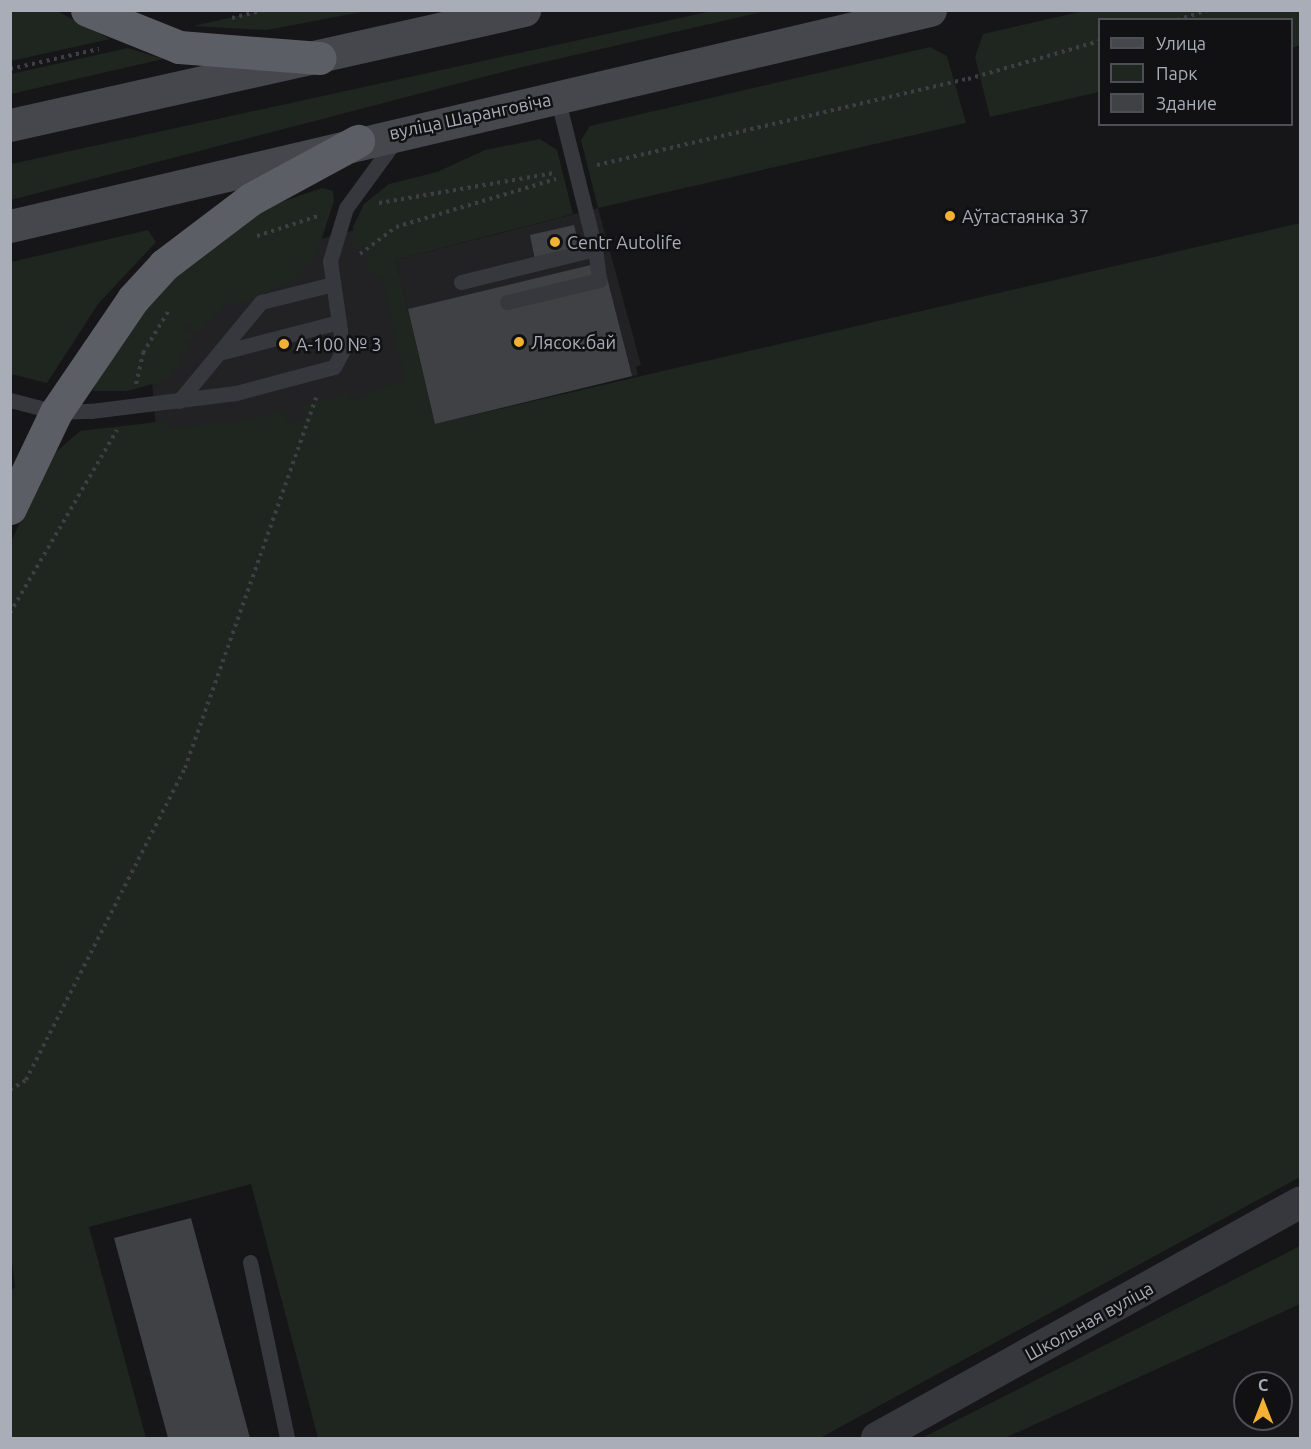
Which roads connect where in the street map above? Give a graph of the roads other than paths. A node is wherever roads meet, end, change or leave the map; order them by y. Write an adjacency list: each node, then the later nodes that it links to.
1 (87, 10): 4 (highway)
2 (524, 10): 4 (main road)
3 (930, 10): 5 (main road, вуліца Шаранговіча)
4 (320, 58): 6 (main road)
5 (557, 97): 7 (main road, вуліца Шаранговіча); 10 (lane)
6 (10, 125)
7 (405, 129): 8 (main road, вуліца Шаранговіча); 12 (lane)
8 (358, 141): 9 (main road, вуліца Шаранговіча); 18 (highway)
9 (10, 226)
10 (595, 249): 11 (lane); 13 (lane)
11 (461, 282)
12 (333, 284): 14 (lane); 15 (lane)
13 (507, 302)
14 (339, 322): 15 (lane); 17 (lane)
15 (219, 353): 17 (lane)
16 (10, 400): 18 (lane)
17 (178, 401): 18 (lane)
18 (56, 412): 19 (highway)
19 (10, 508)
20 (1300, 1203): 23 (street, Школьная вуліца)
21 (250, 1262): 22 (lane)
22 (287, 1438)
23 (877, 1438)

